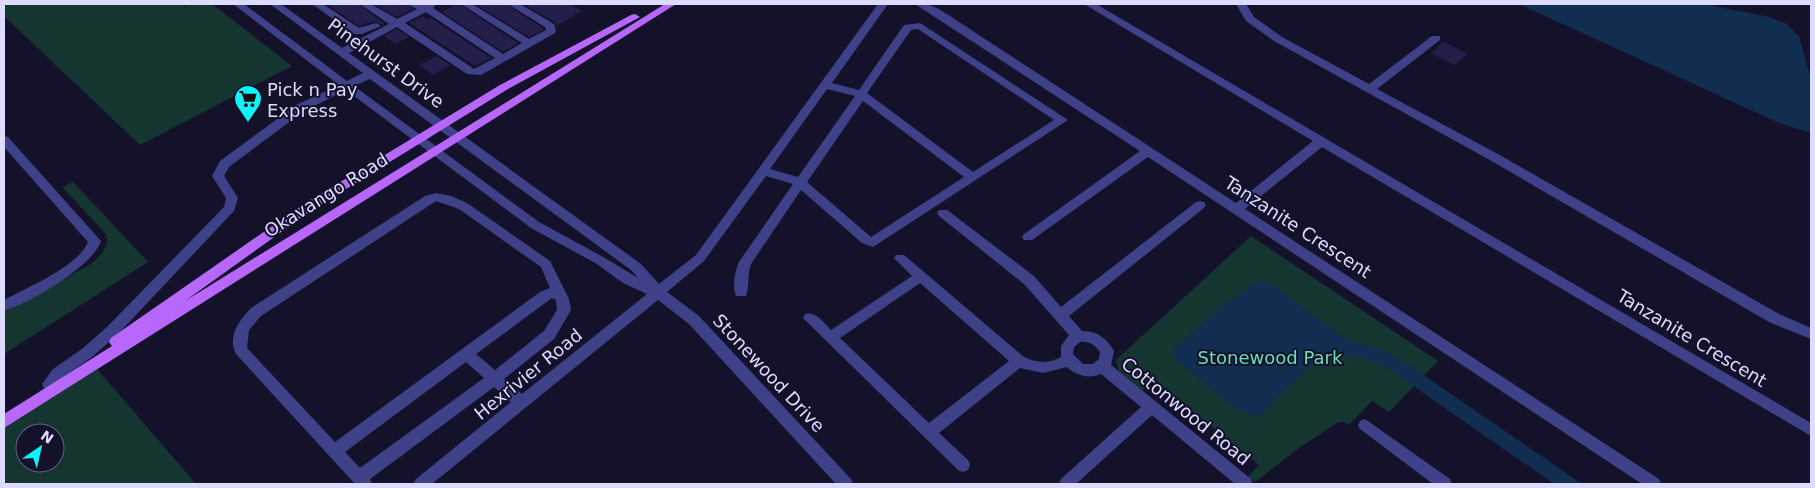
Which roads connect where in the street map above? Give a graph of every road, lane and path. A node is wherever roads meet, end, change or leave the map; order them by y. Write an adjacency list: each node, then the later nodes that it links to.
1 (238, 4): 22 (street)
2 (275, 4): 18 (street, Pinehurst Drive)
3 (317, 4): 15 (street)
4 (365, 4): 15 (street)
5 (412, 4): 14 (street)
6 (466, 4): 17 (street)
7 (513, 4): 17 (street)
8 (662, 4): 25 (main road, Okavango Road)
9 (671, 4): 26 (main road, Okavango Road)
10 (883, 4): 21 (street, Hexrivier Road)
11 (920, 4): 32 (street, Tanzanite Crescent)
12 (1089, 4): 29 (street, Tanzanite Crescent)
13 (1241, 4): 23 (street)
14 (430, 6): 15 (street); 19 (street)
15 (393, 21): 18 (street); 19 (street)
16 (1436, 38): 23 (street)
17 (530, 44): 19 (street)
18 (341, 53): 20 (street, Pinehurst Drive)
19 (504, 59)
20 (371, 74): 22 (street); 25 (street, Pinehurst Drive)
21 (825, 85): 24 (street); 33 (street, Hexrivier Road)
22 (347, 86): 27 (street); 56 (street)
23 (1370, 89): 48 (street)
24 (861, 94): 34 (street); 34 (street); 35 (street)
25 (441, 125): 26 (street, Pinehurst Drive); 27 (main road, Okavango Road)
26 (457, 136): 30 (main road, Okavango Road); 31 (street, Pinehurst Drive)
27 (418, 139): 30 (street); 56 (main road, Okavango Road)
28 (4, 140): 45 (street)
29 (1321, 141): 37 (street); 62 (street, Tanzanite Crescent)
30 (434, 151): 43 (street, Stonewood Drive); 60 (main road, Okavango Road)
31 (477, 151): 43 (street, Stonewood Drive)
32 (1148, 151): 37 (street, Tanzanite Crescent); 39 (street)
33 (764, 171): 35 (street); 43 (street, Hexrivier Road)
34 (972, 177): 35 (street)
35 (800, 182): 42 (street)
36 (1200, 205): 46 (street)
37 (1236, 209): 72 (street, Tanzanite Crescent)
38 (943, 213): 46 (street)
39 (1028, 237)
40 (900, 258): 41 (street)
41 (921, 276): 50 (street); 53 (street)
42 (741, 292)
43 (658, 293): 57 (street, Hexrivier Road); 68 (street, Stonewood Drive)
44 (559, 295): 51 (street); 55 (street); 64 (street)
45 (4, 306)
46 (1061, 315): 49 (street)
47 (810, 318): 50 (street)
48 (1811, 334)
49 (1079, 337): 52 (street); 54 (street, Cottonwood Road)
50 (831, 338): 63 (street)
51 (466, 354): 55 (street); 64 (street)
52 (1068, 360): 53 (street); 54 (street, Cottonwood Road)
53 (1019, 361): 63 (street)
54 (1102, 366): 58 (street, Cottonwood Road)
55 (494, 379): 57 (street); 66 (street)
56 (49, 384): 59 (main road, Okavango Road)
57 (522, 403): 67 (street, Hexrivier Road)
58 (1152, 407): 69 (street); 70 (street, Cottonwood Road)
59 (4, 414)
60 (4, 422)
61 (1365, 425): 71 (street)
62 (1811, 430)
63 (929, 432): 65 (street)
64 (334, 451): 66 (street)
65 (964, 465)
66 (362, 481)
67 (421, 484)
68 (846, 484)
69 (1066, 484)
70 (1246, 484)
71 (1445, 484)
72 (1654, 484)

